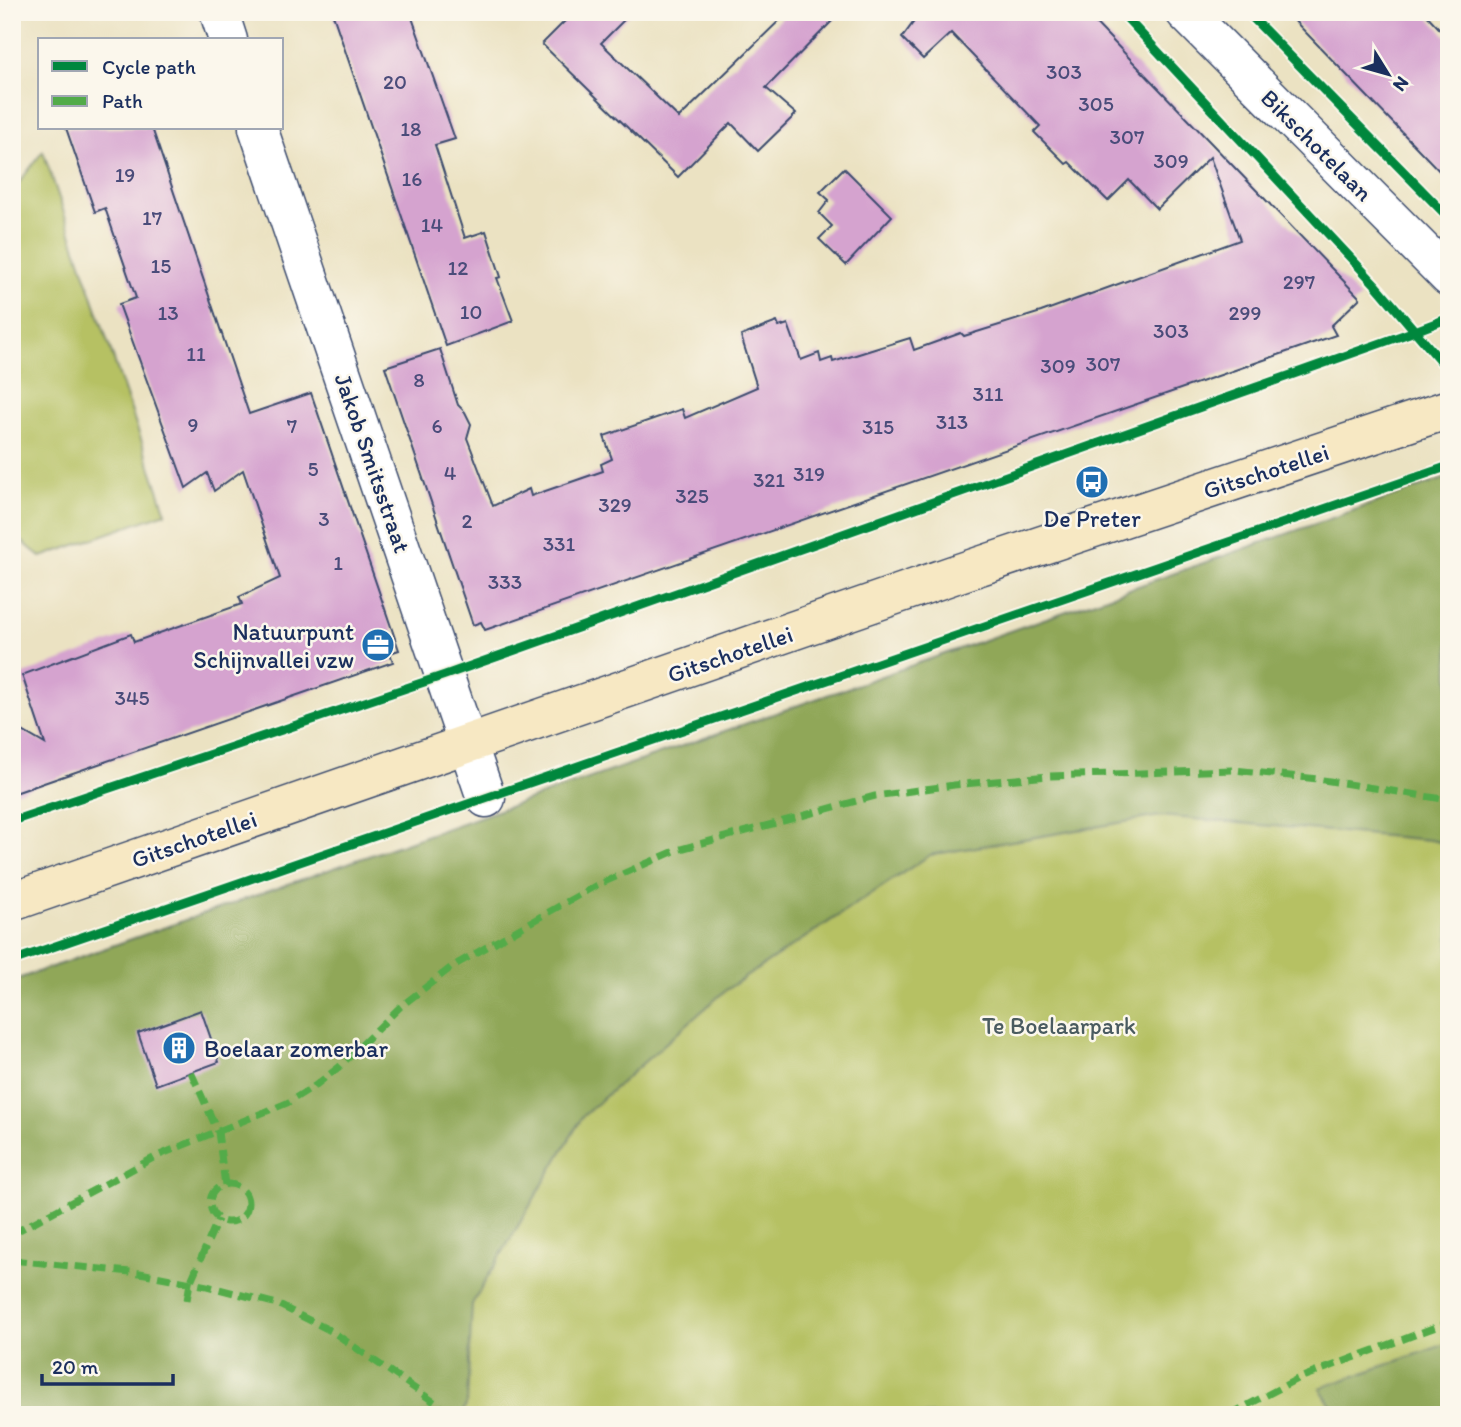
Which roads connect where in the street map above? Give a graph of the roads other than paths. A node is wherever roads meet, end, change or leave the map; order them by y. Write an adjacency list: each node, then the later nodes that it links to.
1 (219, 12): 3 (street)
2 (1185, 12): 5 (street, Bikschotelaan)
3 (227, 38)
4 (259, 130): 7 (street, Jakob Smitsstraat)
5 (1449, 277)
6 (1449, 409): 7 (street, Gitschotellei)
7 (468, 745): 8 (street, Jakob Smitsstraat); 9 (street, Gitschotellei)
8 (486, 798)
9 (12, 902)

